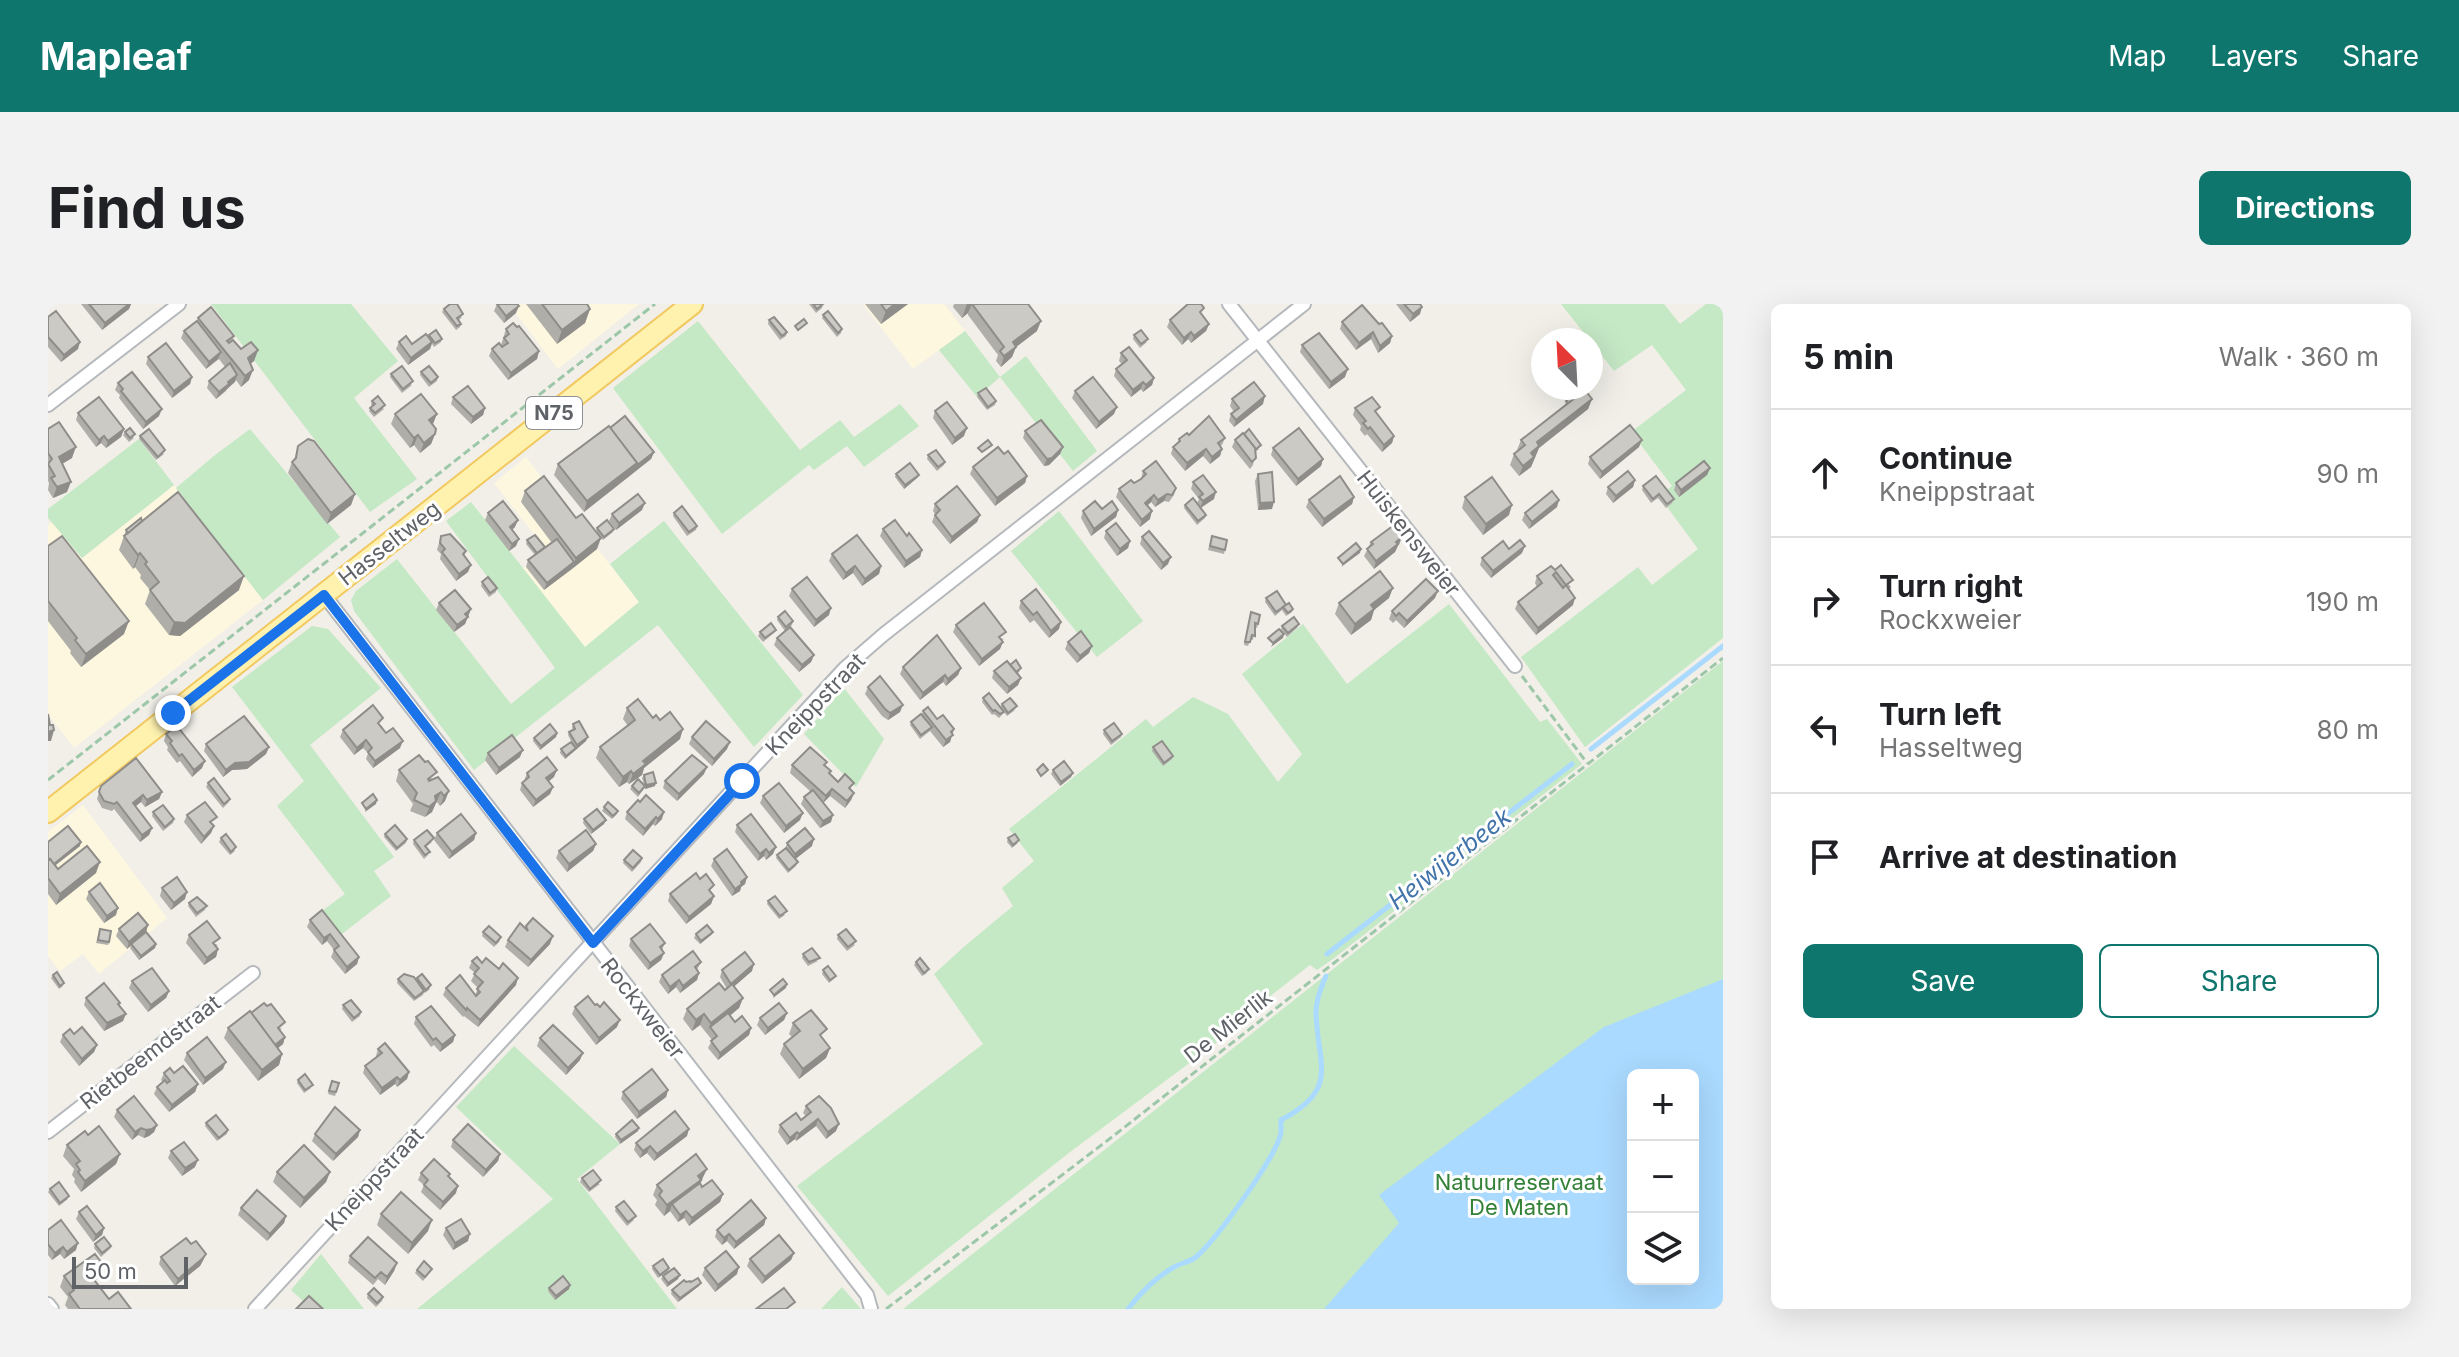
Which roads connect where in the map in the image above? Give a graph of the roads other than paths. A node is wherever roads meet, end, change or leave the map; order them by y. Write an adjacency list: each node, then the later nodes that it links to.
1 (179, 304): 6 (street)
2 (692, 304): 7 (main road, Hasseltweg / N75)
3 (1229, 304): 5 (street, Huiskensweier)
4 (1304, 304): 5 (street, Kneippstraat)
5 (1258, 340): 8 (street, Huiskensweier); 10 (street, Kneippstraat)
6 (48, 405)
7 (324, 595): 9 (main road, Hasseltweg / N75); 10 (street, Rockxweier)
8 (1515, 666)
9 (48, 812)
10 (593, 943): 15 (street, Kneippstraat); 16 (street, Rockxweier)
11 (253, 973): 12 (street, Rietbeemdstraat)
12 (48, 1132)
13 (48, 1304): 14 (street)
14 (52, 1309)
15 (255, 1309)
16 (871, 1309)

